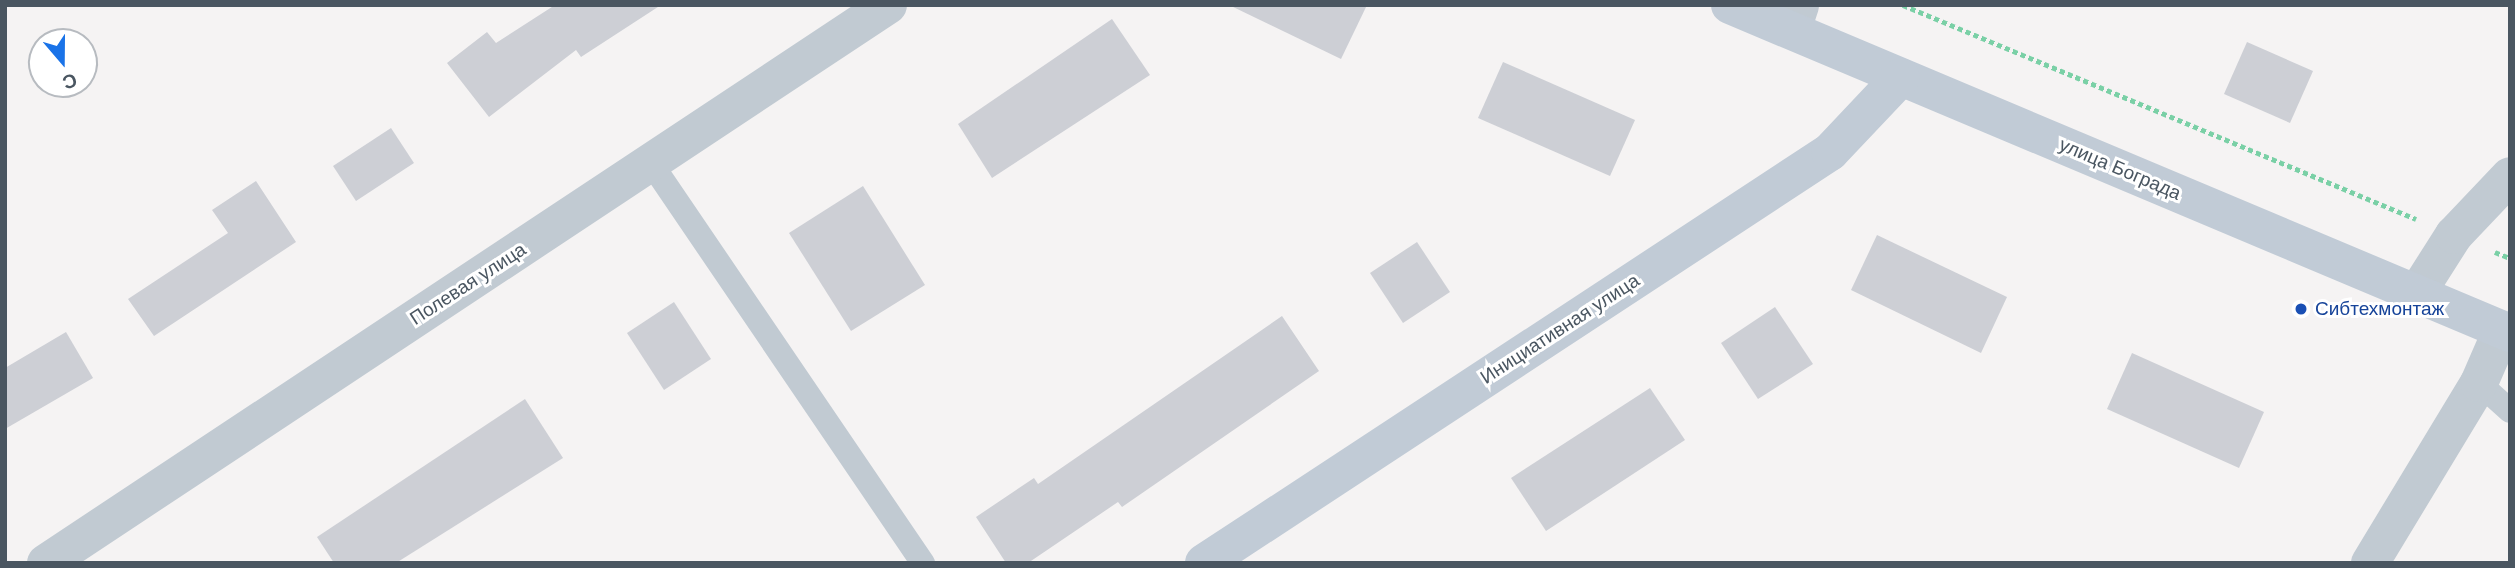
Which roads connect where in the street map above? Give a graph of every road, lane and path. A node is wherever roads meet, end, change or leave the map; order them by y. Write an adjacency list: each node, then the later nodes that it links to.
1 (888, 5): 6 (street, Полевая улица)
2 (1730, 5): 4 (main road, улица Бограда)
3 (1903, 5): 8 (path)
4 (1796, 18): 5 (main road, улица Бограда)
5 (1901, 77): 10 (main road, улица Бограда); 16 (main road, Инициативная улица)
6 (651, 163): 14 (street, Полевая улица); 15 (lane)
7 (2510, 176): 8 (street)
8 (2454, 235): 9 (path); 10 (street)
9 (2510, 258)
10 (2417, 293): 11 (main road, улица Бограда)
11 (2506, 332): 12 (street)
12 (2479, 383): 13 (lane); 17 (street)
13 (2510, 411)
14 (46, 563)
15 (923, 563)
16 (1205, 563)
17 (2370, 563)

